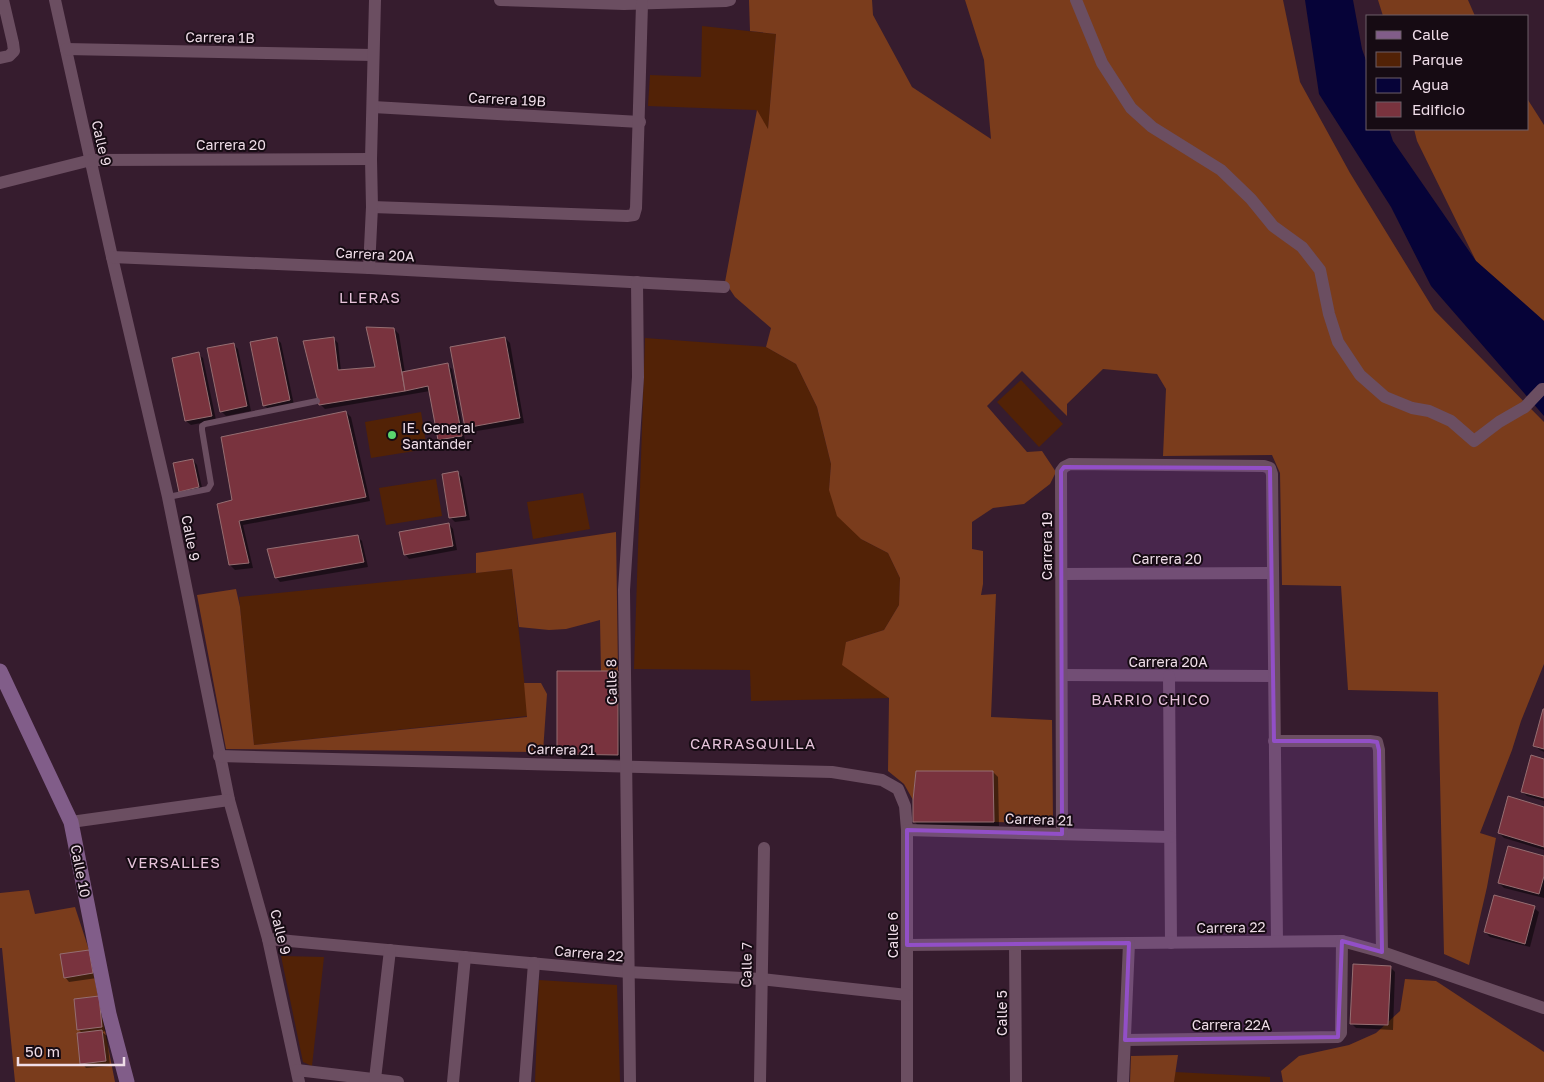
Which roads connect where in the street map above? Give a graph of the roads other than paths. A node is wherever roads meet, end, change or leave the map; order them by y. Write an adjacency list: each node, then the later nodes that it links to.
1 (2, 0): 11 (street)
2 (55, 0): 9 (street, Calle 9)
3 (375, 0): 10 (street)
4 (500, 0): 7 (street)
5 (730, 0): 8 (street)
6 (1076, 0): 22 (street)
7 (624, 2): 8 (street)
8 (642, 4): 13 (street)
9 (66, 49): 10 (street, Carrera 1B); 15 (street, Calle 9)
10 (373, 55): 12 (street)
11 (0, 58)
12 (373, 107): 13 (street, Carrera 19B); 14 (street)
13 (640, 122): 17 (street)
14 (371, 159): 15 (street, Carrera 20); 17 (street)
15 (91, 160): 16 (street, Carrera 20); 18 (street, Calle 9)
16 (0, 183)
17 (372, 207): 19 (street)
18 (112, 257): 19 (street, Carrera 20A); 24 (street, Calle 9)
19 (369, 268): 20 (street, Carrera 20A)
20 (637, 282): 21 (street, Carrera 20A); 33 (street, Calle 8)
21 (724, 287)
22 (1544, 389)
23 (317, 401): 24 (lane)
24 (168, 497): 32 (street, Calle 9)
25 (1272, 573): 26 (street, Carrera 20); 26 (street, Carrera 19); 30 (street)
26 (1061, 574): 28 (street, Carrera 19)
27 (0, 671): 36 (street, Calle 10)
28 (1062, 675): 29 (street, Carrera 20A); 38 (street, Carrera 19)
29 (1169, 676): 30 (street, Carrera 20A); 39 (street)
30 (1274, 676): 31 (street)
31 (1274, 741): 43 (street); 49 (street)
32 (219, 756): 33 (street, Carrera 21); 35 (street, Calle 9)
33 (627, 766): 34 (street, Carrera 21); 52 (street, Calle 8)
34 (898, 789): 37 (street, Calle 6)
35 (229, 800): 36 (street); 41 (street, Calle 9)
36 (71, 822): 59 (street, Calle 10)
37 (907, 830): 38 (street, Carrera 21); 47 (street, Calle 6)
38 (1062, 834): 39 (street, Carrera 21)
39 (1170, 837): 45 (street)
40 (764, 848): 53 (street, Calle 7)
41 (268, 939): 48 (street, Carrera 22); 57 (street, Calle 9)
42 (1342, 941): 43 (street, Carrera 22); 49 (street, Carrera 22); 56 (street, Carrera 22A)
43 (1276, 942): 45 (street, Carrera 22)
44 (1128, 943): 45 (street, Carrera 22); 46 (street, Carrera 22); 56 (street)
45 (1171, 943)
46 (1015, 944): 47 (street, Carrera 22); 66 (street, Calle 5)
47 (908, 945): 54 (street, Calle 6)
48 (390, 950): 50 (street, Carrera 22); 58 (street)
49 (1382, 952): 55 (street, Carrera 22)
50 (465, 957): 51 (street, Carrera 22); 61 (street)
51 (534, 963): 52 (street, Carrera 22); 62 (street)
52 (628, 972): 53 (street, Carrera 22); 63 (street, Calle 8)
53 (761, 978): 54 (street, Carrera 22); 64 (street, Calle 7)
54 (908, 994): 65 (street, Calle 6)
55 (1544, 1008)
56 (1125, 1040): 67 (street)
57 (298, 1076): 58 (street)
58 (375, 1079): 60 (street)
59 (127, 1082)
60 (398, 1082)
61 (453, 1082)
62 (525, 1082)
63 (630, 1082)
64 (760, 1082)
65 (907, 1082)
66 (1016, 1082)
67 (1123, 1082)

